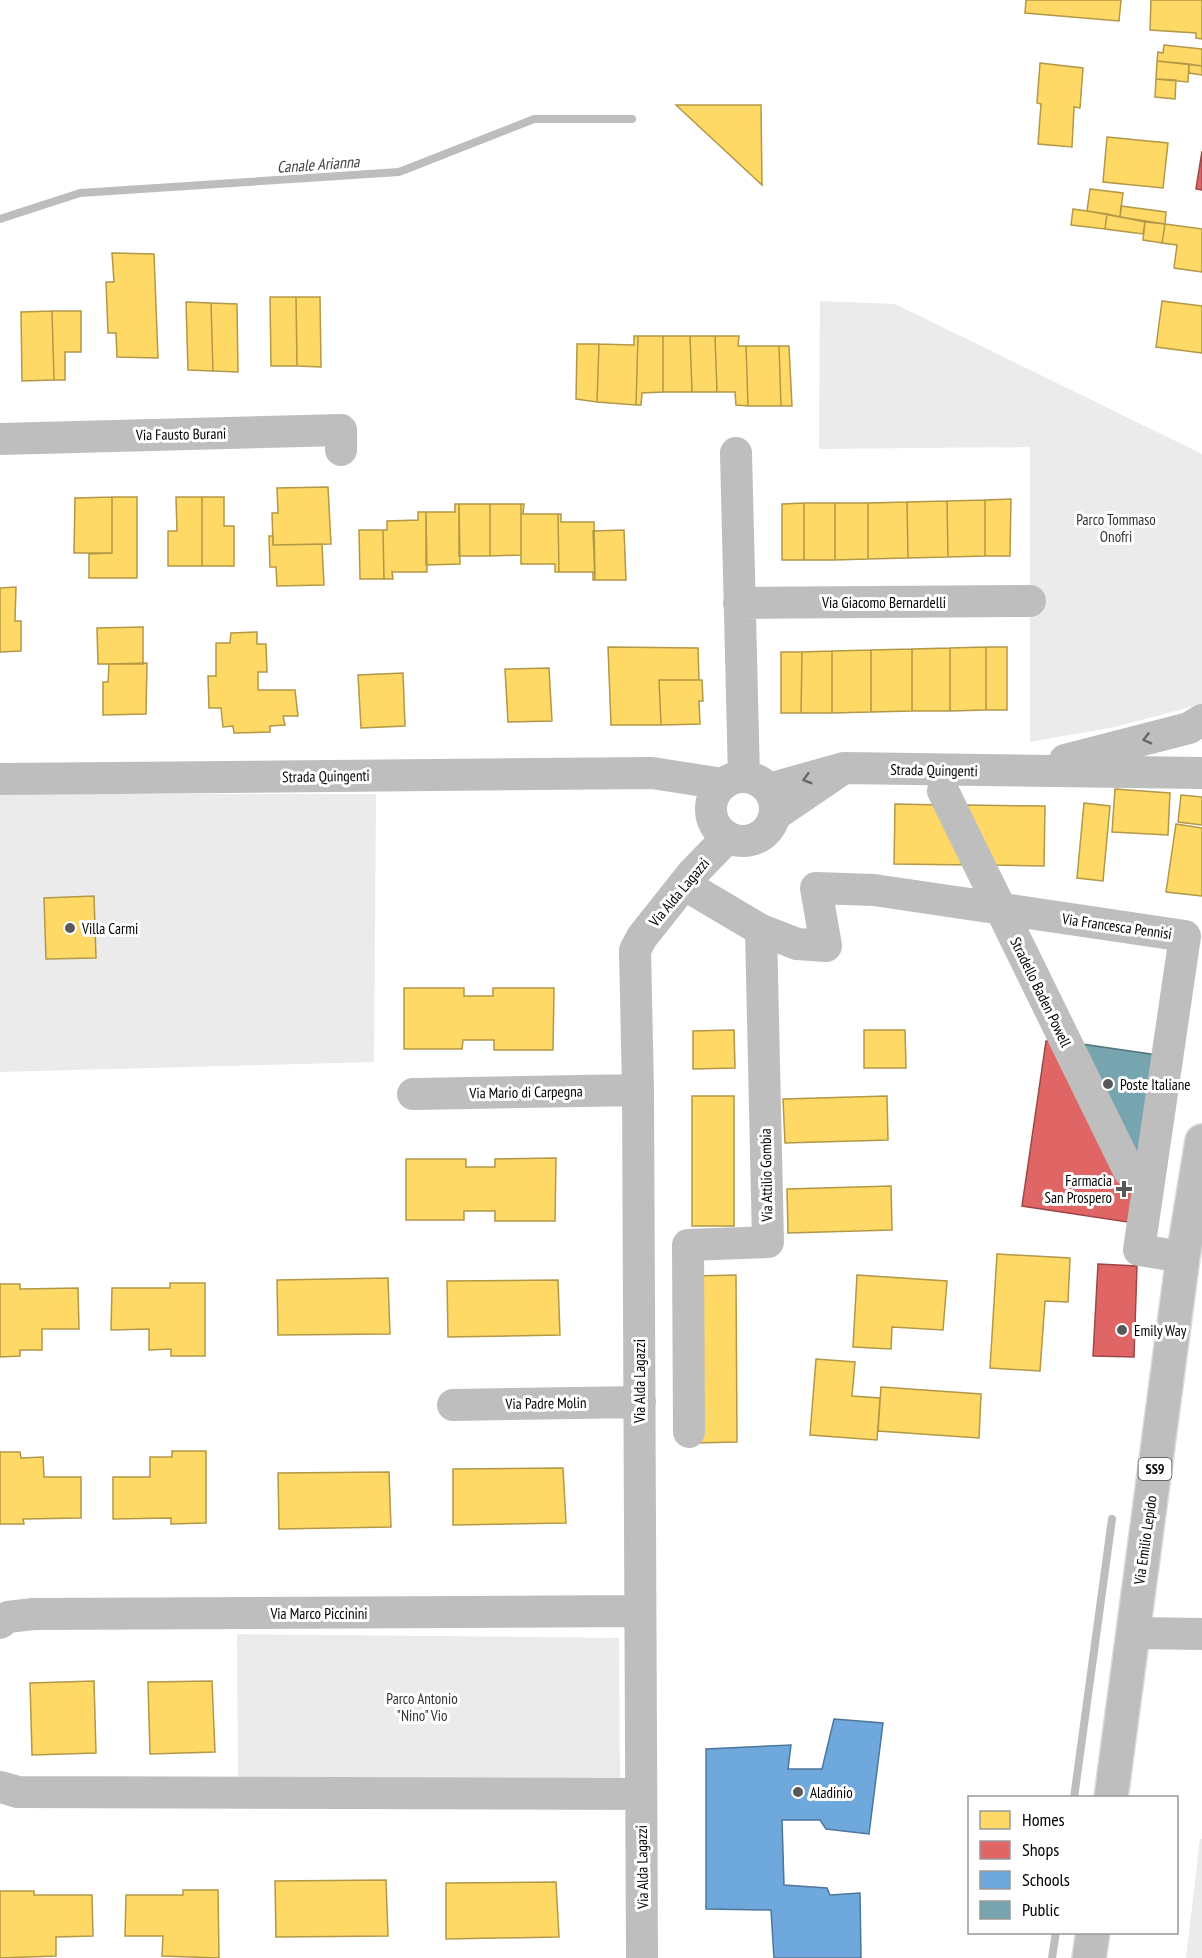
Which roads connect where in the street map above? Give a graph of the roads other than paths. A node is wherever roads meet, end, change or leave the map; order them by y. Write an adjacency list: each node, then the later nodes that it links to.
1 (0, 438): 2 (street, Via Fausto Burani)
2 (341, 450)
3 (736, 453): 5 (street)
4 (1030, 601): 5 (street, Via Giacomo Bernardelli)
5 (739, 603): 11 (street)
6 (1198, 725): 7 (street, Strada Quingenti, one-way to 7)
7 (1023, 771): 9 (street, Strada Quingenti); 11 (street, Strada Quingenti)
8 (652, 773): 10 (street, Strada Quingenti); 11 (street, Strada Quingenti); 13 (street)
9 (1202, 773)
10 (0, 779)
11 (753, 791): 13 (street); 13 (street)
12 (943, 791): 15 (street, Stradello Baden Powell)
13 (719, 826): 14 (street, Via Alda Lagazzi)
14 (685, 885): 16 (street); 17 (street, Via Alda Lagazzi)
15 (1000, 908): 16 (street, Via Francesca Pennisi); 20 (street, Stradello Baden Powell); 20 (street, Via Francesca Pennisi)
16 (761, 930): 24 (street, Via Attilio Gombia)
17 (638, 1090): 18 (street, Via Mario di Carpegna); 22 (street, Via Alda Lagazzi)
18 (413, 1094)
19 (1202, 1141): 21 (main road, Via Emilio Lepido / SS9)
20 (1148, 1186): 21 (street, Via Francesca Pennisi)
21 (1184, 1257): 27 (main road, Via Emilio Lepido / SS9)
22 (640, 1402): 23 (street, Via Padre Molin); 25 (street, Via Alda Lagazzi)
23 (453, 1405)
24 (689, 1432)
25 (640, 1611): 26 (street, Via Marco Piccinini); 30 (street, Via Alda Lagazzi)
26 (0, 1623)
27 (1133, 1633): 28 (street); 31 (main road, Via Emilio Lepido / SS9)
28 (1202, 1634)
29 (0, 1787): 30 (street)
30 (641, 1794): 33 (street, Via Alda Lagazzi)
31 (1111, 1796)
32 (1093, 1934): 34 (main road)
33 (642, 1958)
34 (1089, 1958)

